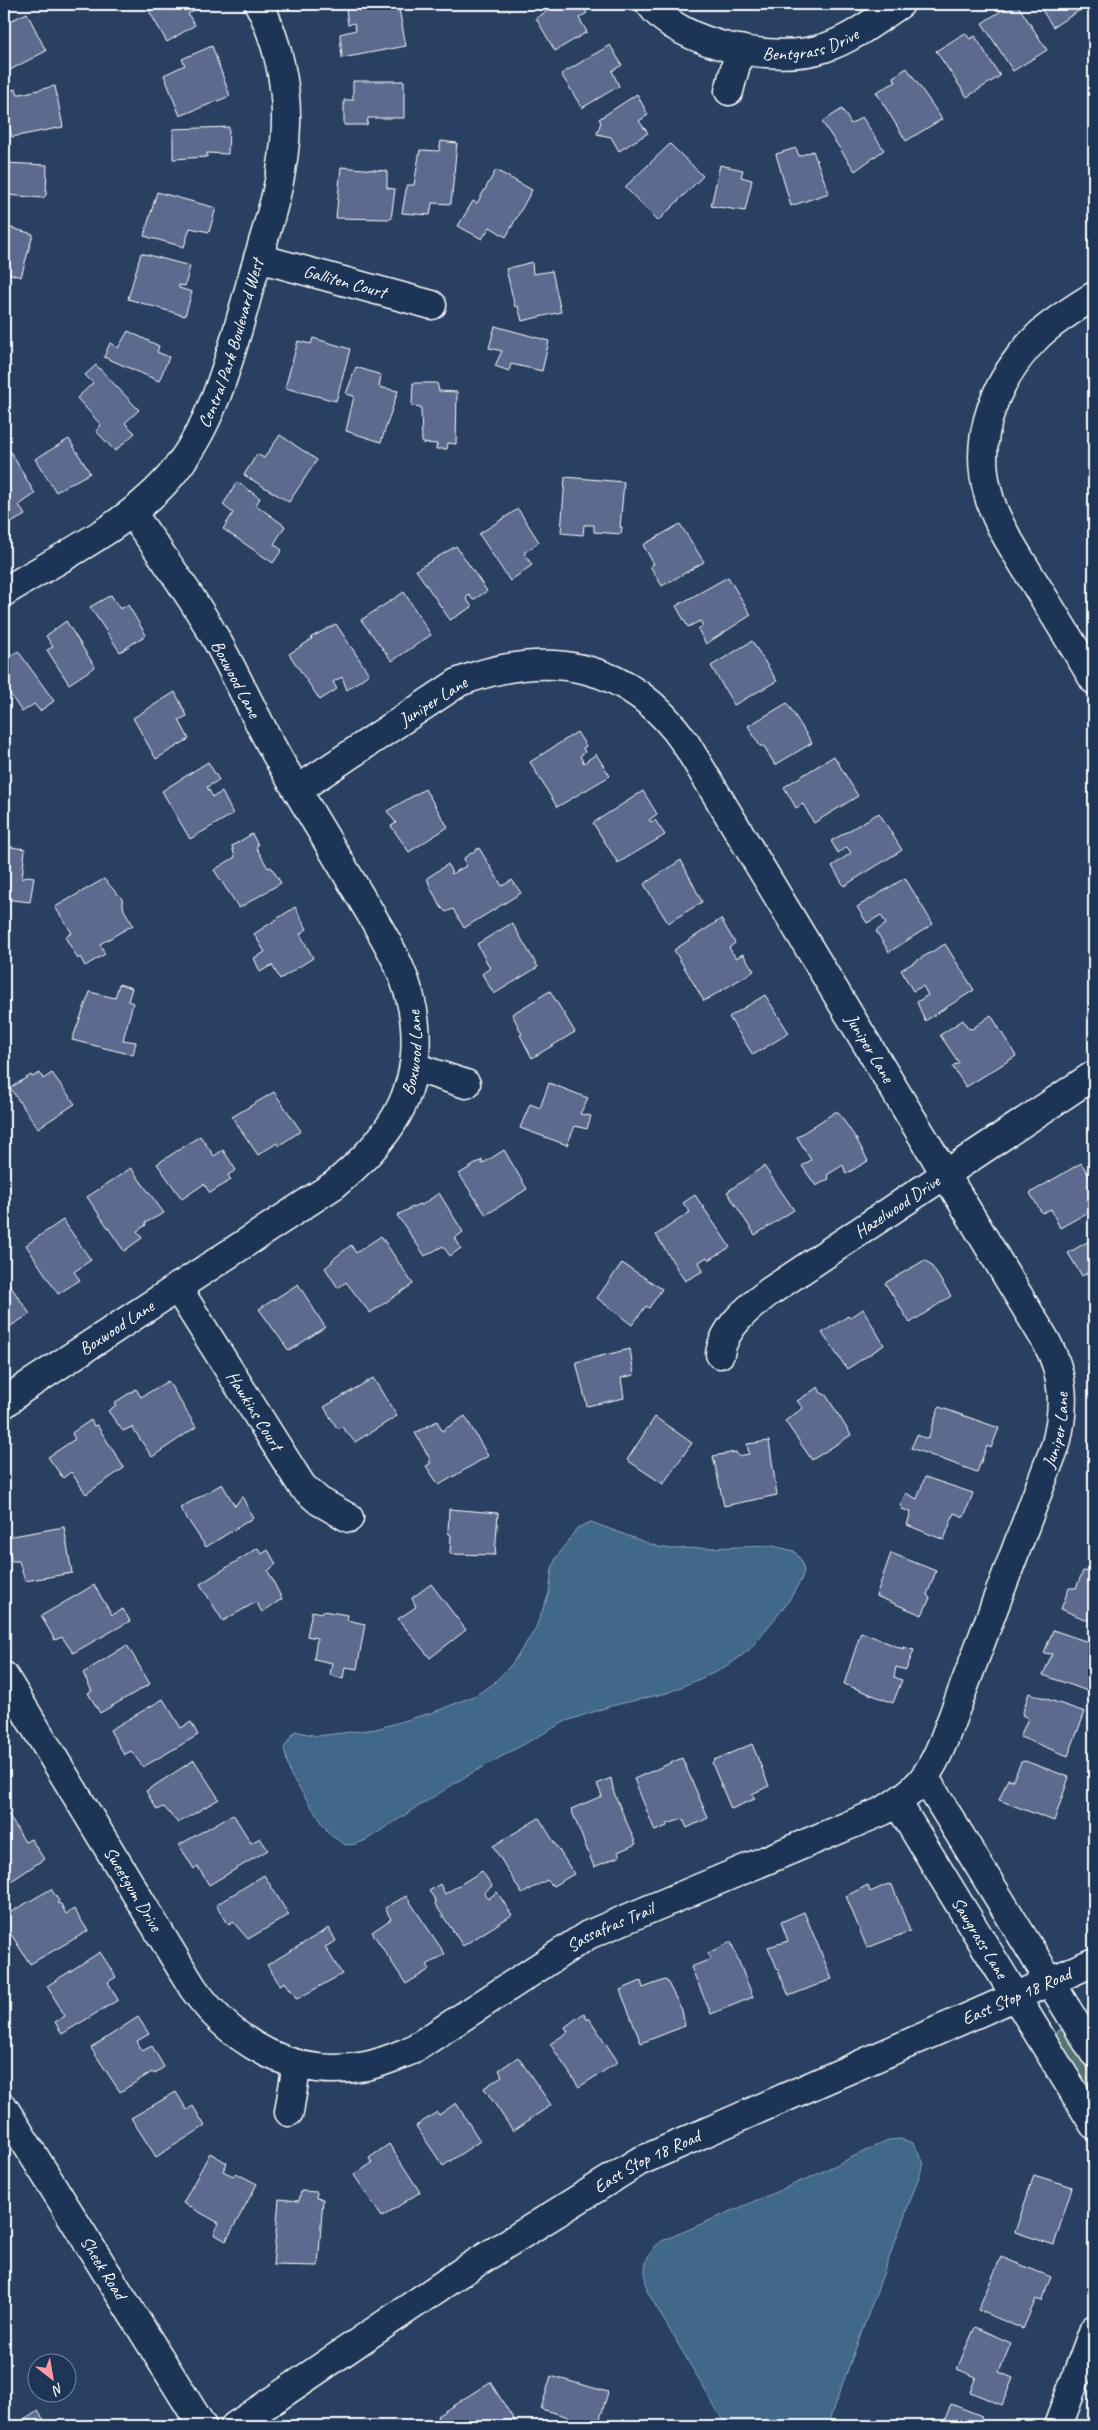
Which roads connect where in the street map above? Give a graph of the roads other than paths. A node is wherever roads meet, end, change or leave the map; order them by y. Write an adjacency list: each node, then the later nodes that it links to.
1 (259, 4): 6 (street, Central Park Boulevard West)
2 (650, 4): 4 (street, Bentgrass Drive)
3 (900, 4): 4 (street, Bentgrass Drive)
4 (740, 49): 5 (street)
5 (729, 91)
6 (258, 258): 8 (street, Galliten Court); 9 (street, Central Park Boulevard West)
7 (1094, 296): 11 (street)
8 (432, 306)
9 (132, 512): 10 (street, Central Park Boulevard West); 12 (street, Boxwood Lane)
10 (4, 592)
11 (1094, 680)
12 (297, 790): 13 (street, Boxwood Lane); 16 (street, Juniper Lane)
13 (414, 1066): 15 (street); 17 (street, Boxwood Lane)
14 (1094, 1075): 16 (street, Hazelwood Drive)
15 (466, 1084)
16 (946, 1174): 18 (street, Hazelwood Drive); 22 (street, Juniper Lane)
17 (177, 1288): 19 (street, Boxwood Lane); 20 (street, Hawkins Court)
18 (720, 1354)
19 (4, 1404)
20 (349, 1518)
21 (4, 1676): 28 (street, Sweetgum Drive)
22 (925, 1778): 23 (street, Sassafras Trail); 25 (street, Sawgrass Lane)
23 (897, 1802): 26 (street, Sawgrass Lane); 28 (street, Sassafras Trail)
24 (1094, 1962): 25 (street, East Stop 18 Road)
25 (1050, 1981): 26 (street, East Stop 18 Road); 27 (street, Sawgrass Lane)
26 (1015, 1997): 31 (street, Sawgrass Lane); 34 (street, East Stop 18 Road)
27 (1094, 2053)
28 (297, 2064): 30 (street)
29 (4, 2108): 33 (street, Sheek Road)
30 (289, 2112)
31 (1094, 2125)
32 (1094, 2329): 35 (street)
33 (202, 2426)
34 (235, 2426)
35 (1058, 2426)

